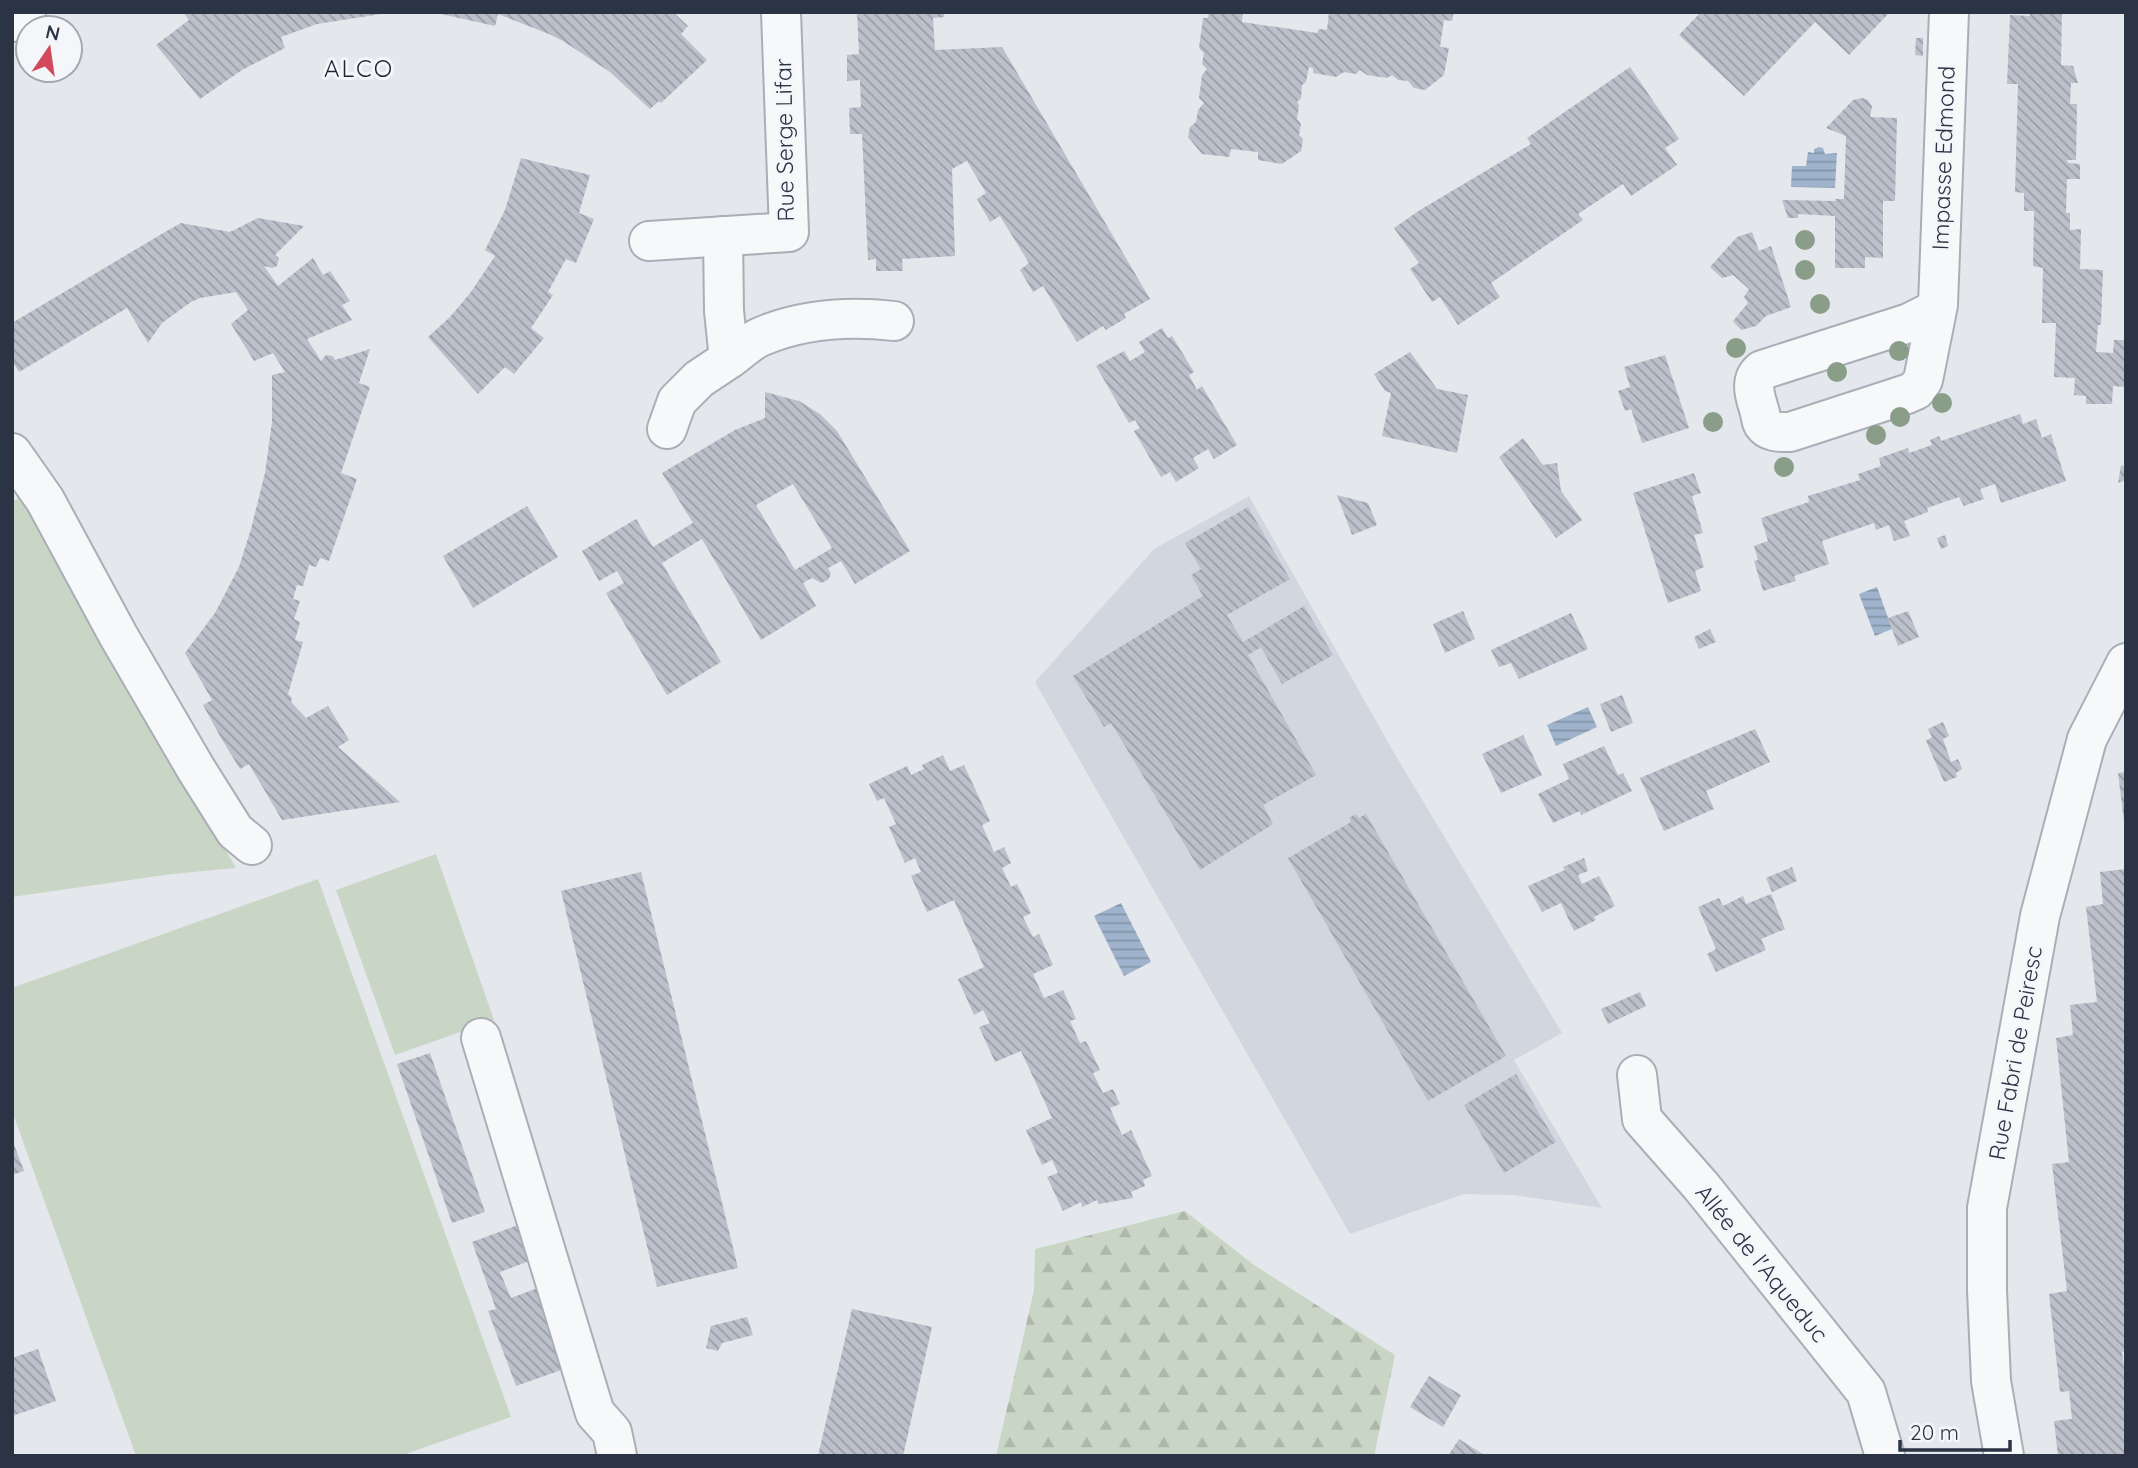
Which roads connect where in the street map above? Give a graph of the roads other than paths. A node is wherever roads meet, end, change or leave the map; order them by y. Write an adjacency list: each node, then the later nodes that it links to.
1 (26, 12): 4 (street)
2 (781, 12): 5 (street, Rue Serge Lifar)
3 (1948, 12): 7 (street, Impasse Edmond)
4 (12, 22)
5 (716, 236): 6 (street); 9 (street)
6 (649, 241)
7 (1938, 305): 7 (street, Impasse Edmond)
8 (894, 321): 9 (street)
9 (729, 359): 10 (street)
10 (667, 429)
11 (12, 453): 13 (street)
12 (2126, 663): 18 (street, Rue Fabri de Peiresc)
13 (252, 845)
14 (481, 1038): 16 (street)
15 (1637, 1075): 17 (street, Allée de l'Aqueduc)
16 (617, 1456)
17 (1885, 1456)
18 (2004, 1456)

